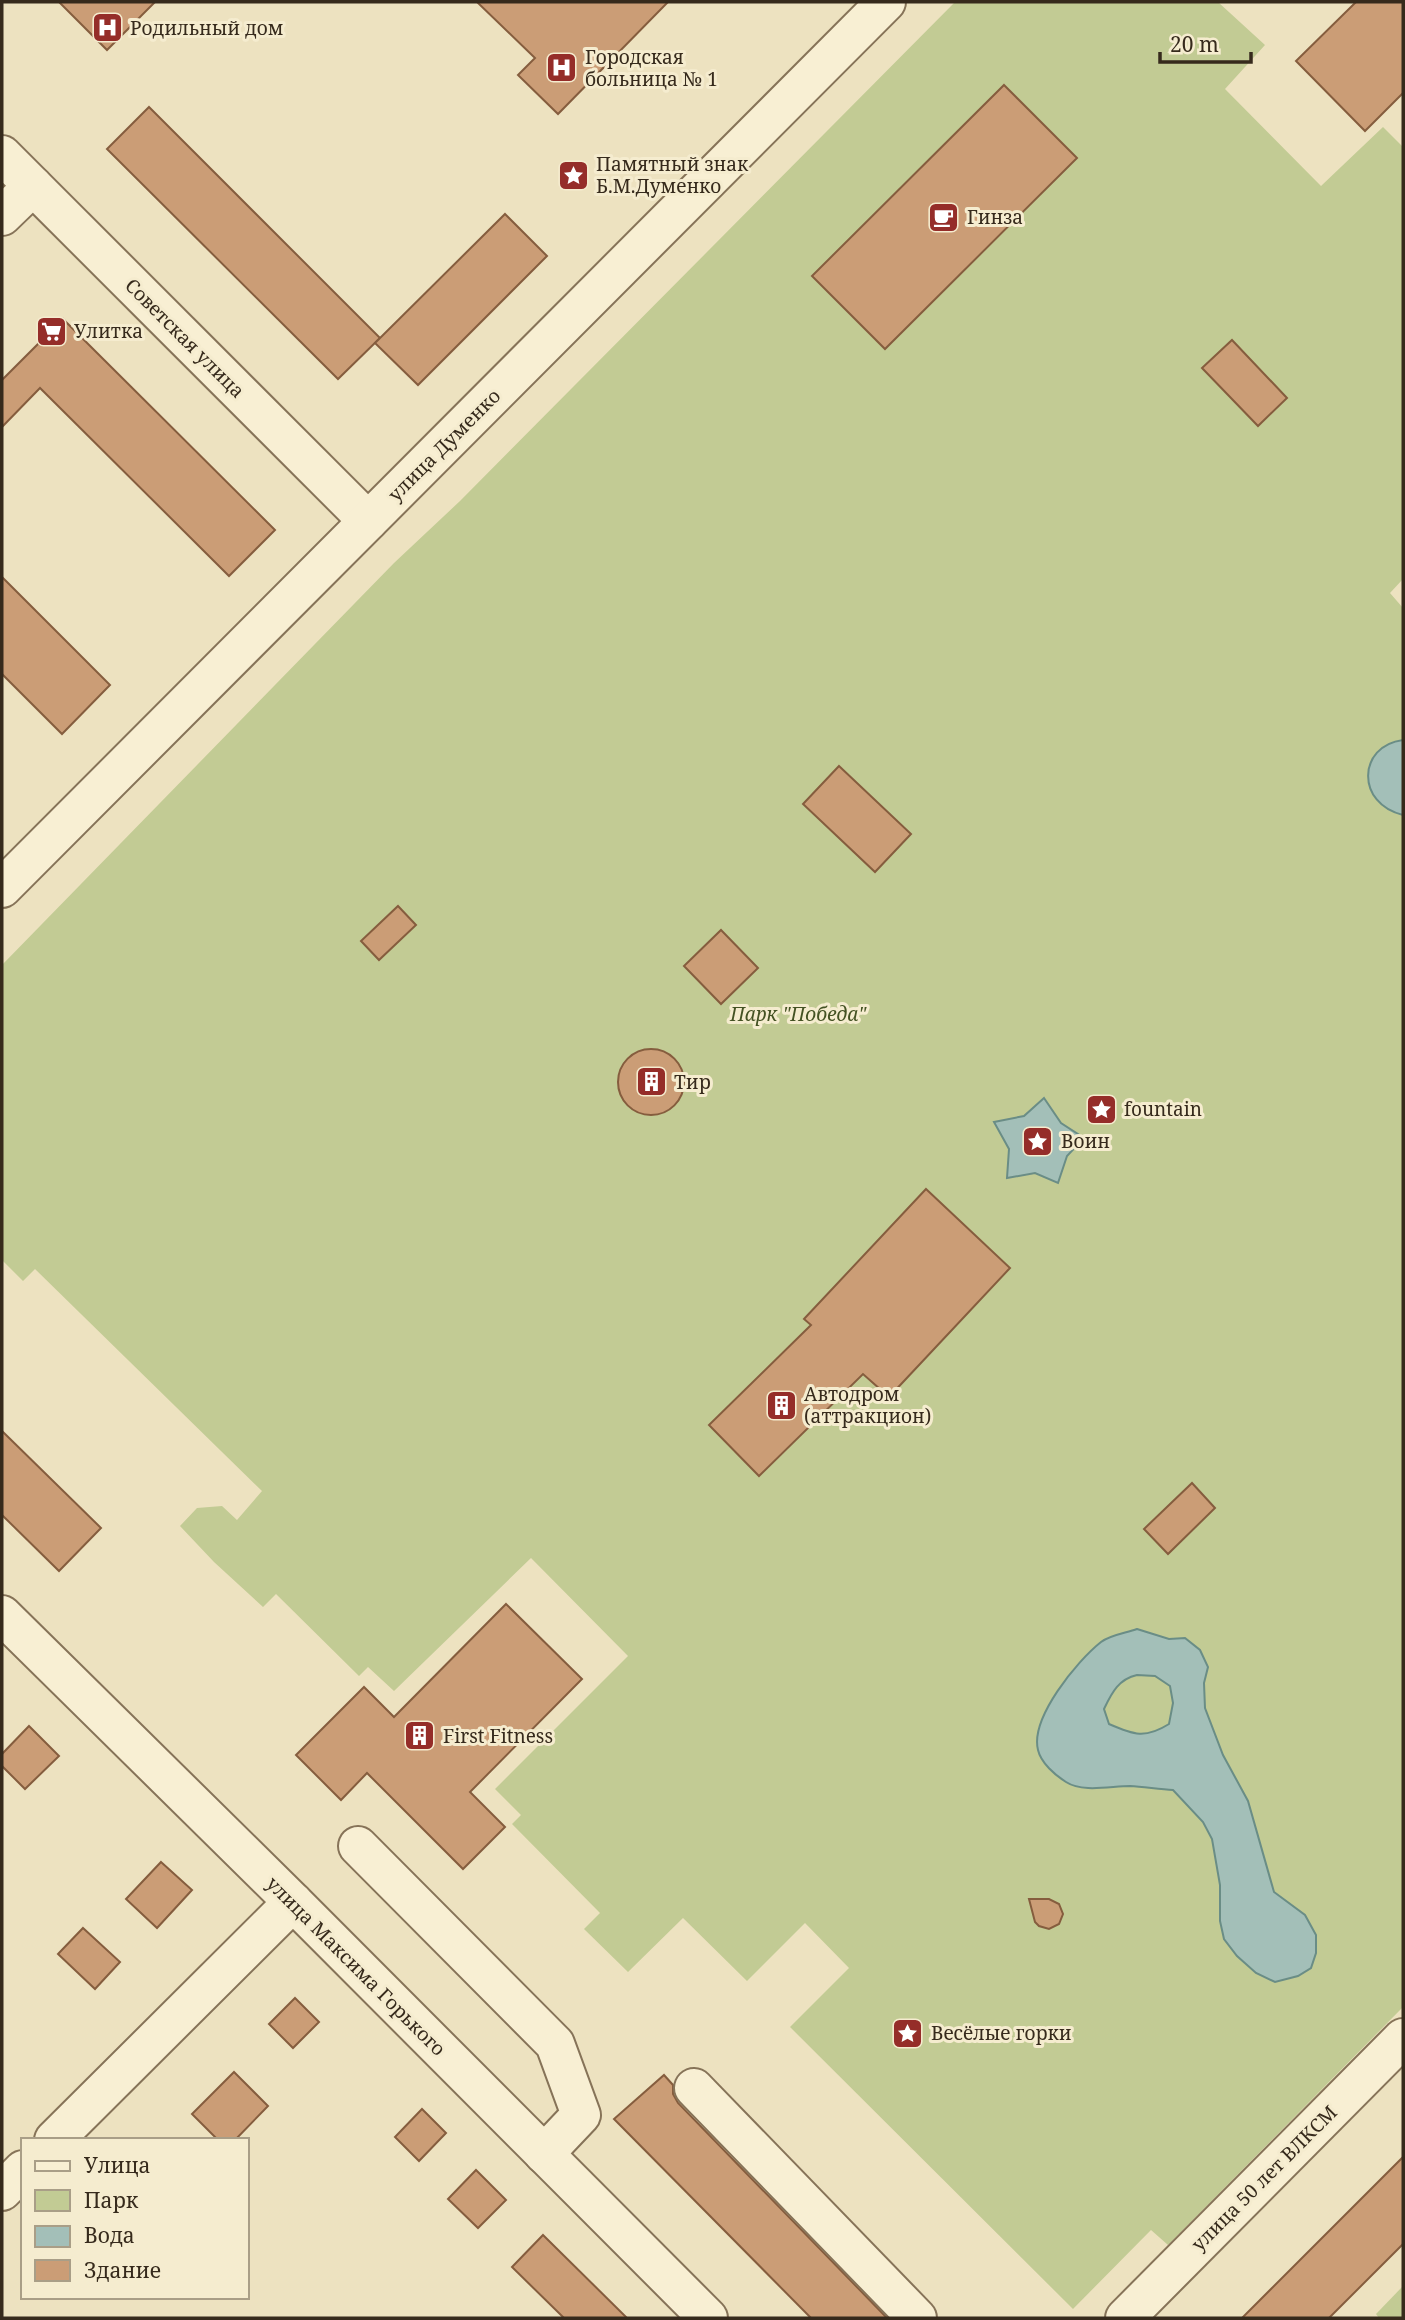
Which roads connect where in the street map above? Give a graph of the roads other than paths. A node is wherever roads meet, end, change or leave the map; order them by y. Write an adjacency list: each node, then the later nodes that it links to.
1 (886, 2): 5 (street, улица Думенко)
2 (2, 155): 3 (street, Советская улица)
3 (33, 186): 4 (street); 5 (street, Советская улица)
4 (2, 216)
5 (368, 521): 6 (street, улица Думенко)
6 (2, 888)
7 (2, 1615): 9 (street, улица Максима Горького)
8 (358, 1846): 13 (street)
9 (293, 1902): 12 (street); 13 (street, улица Максима Горького)
10 (1403, 2038): 18 (street, улица 50 лет ВЛКСМ)
11 (694, 2088): 17 (street)
12 (56, 2138)
13 (544, 2154): 16 (street, улица Максима Горького)
14 (21, 2172): 15 (street)
15 (2, 2191)
16 (708, 2318)
17 (917, 2318)
18 (1125, 2318)

